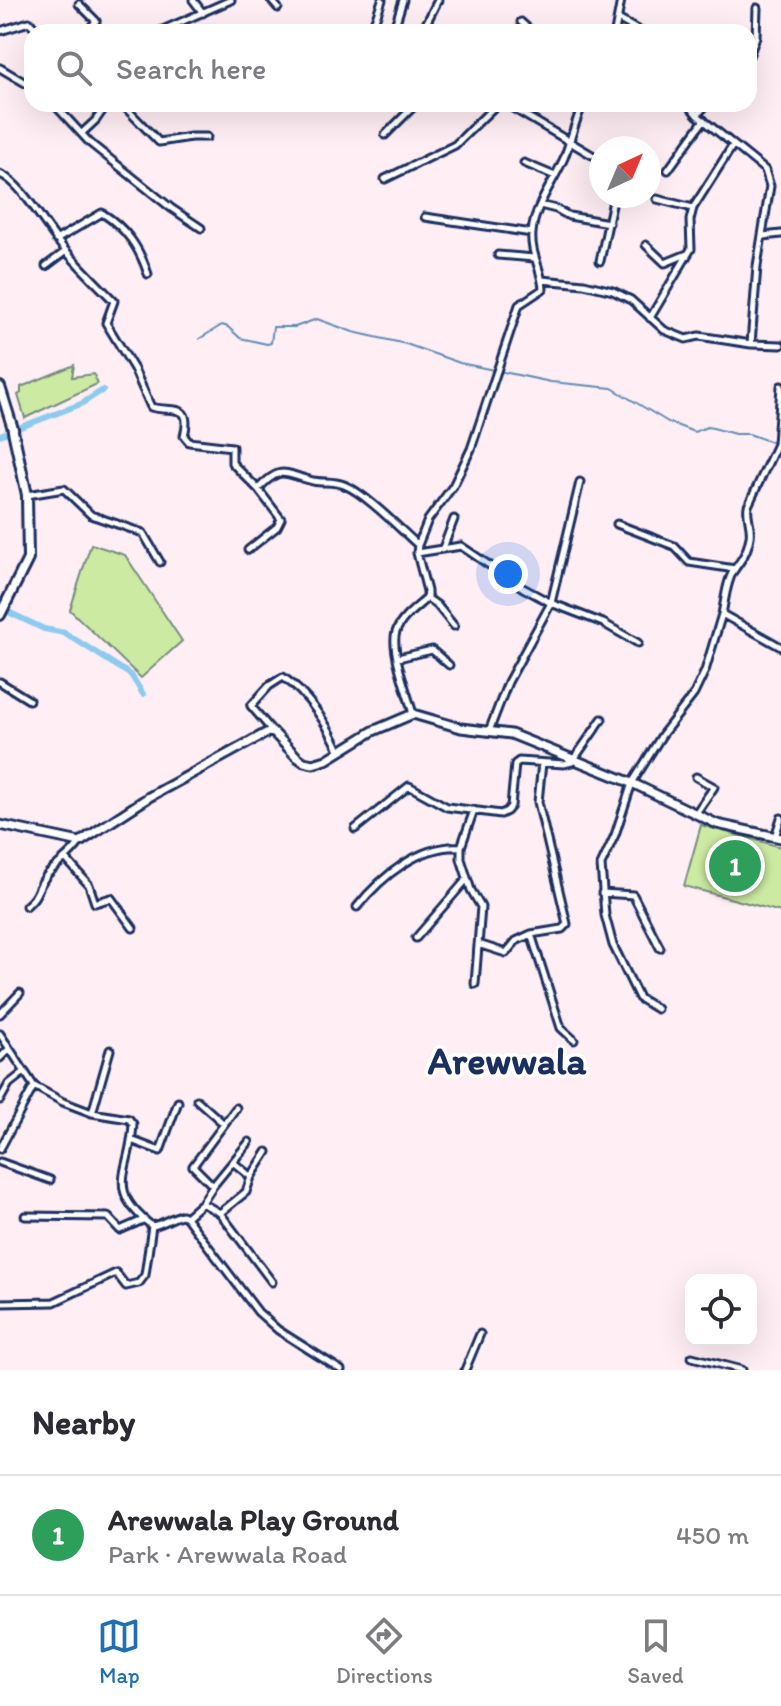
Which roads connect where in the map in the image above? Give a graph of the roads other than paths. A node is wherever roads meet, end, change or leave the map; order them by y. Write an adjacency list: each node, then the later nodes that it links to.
1 (193, 0): 11 (street)
2 (231, 0): 11 (street)
3 (271, 0): 9 (street)
4 (382, 0): 16 (street)
5 (403, 0): 17 (street)
6 (438, 0): 18 (street)
7 (621, 0): 12 (street)
8 (79, 4): 14 (street)
9 (278, 8)
10 (757, 8): 21 (street)
11 (203, 13): 15 (street)
12 (618, 19): 19 (street); 20 (street)
13 (31, 24): 22 (street)
14 (94, 24)
15 (177, 24)
16 (375, 24)
17 (393, 24)
18 (426, 24)
19 (617, 24)
20 (627, 24)
21 (756, 24)
22 (0, 31)
23 (0, 68): 24 (street)
24 (24, 82)
25 (62, 112): 36 (street)
26 (102, 112): 36 (street)
27 (130, 112): 38 (street)
28 (408, 112): 37 (street)
29 (489, 112): 46 (street)
30 (519, 112): 39 (street)
31 (580, 112): 39 (street)
32 (695, 112): 34 (street)
33 (700, 112): 34 (street)
34 (697, 115): 35 (street)
35 (704, 120): 40 (street); 43 (street)
36 (82, 133): 53 (street)
37 (385, 135)
38 (207, 137)
39 (568, 141): 41 (street); 45 (street)
40 (733, 145): 50 (street); 56 (street)
41 (589, 153)
42 (524, 163): 45 (street)
43 (668, 170)
44 (0, 174): 57 (street)
45 (555, 176): 48 (street)
46 (385, 179)
47 (661, 200): 50 (street)
48 (540, 205): 52 (street); 54 (street)
49 (612, 208): 52 (street)
50 (693, 208): 60 (street)
51 (425, 217): 54 (street)
52 (609, 223): 63 (street)
53 (201, 228)
54 (532, 233): 62 (street)
55 (781, 234): 56 (street)
56 (763, 236): 68 (street)
57 (56, 240): 59 (street); 65 (street)
58 (646, 245): 60 (street)
59 (66, 251): 64 (street); 73 (street)
60 (688, 254): 67 (street)
61 (498, 255): 62 (street)
62 (534, 258): 66 (street)
63 (600, 261)
64 (46, 266)
65 (148, 274)
66 (542, 280): 67 (street); 77 (street)
67 (650, 318): 68 (street)
68 (751, 344): 69 (street)
69 (781, 345)
70 (781, 386): 82 (street)
71 (0, 387): 74 (main road)
72 (580, 482): 84 (street)
73 (258, 489): 77 (street); 79 (street)
74 (27, 495): 81 (street); 85 (main road)
75 (454, 519): 78 (street)
76 (617, 524): 82 (street)
77 (418, 545): 80 (street)
78 (443, 548): 80 (street); 84 (street)
79 (248, 550)
80 (417, 553): 83 (street)
81 (160, 562)
82 (735, 569): 86 (street)
83 (427, 598): 87 (street); 90 (street)
84 (551, 603): 88 (street); 96 (street)
85 (2, 611)
86 (722, 614): 89 (street); 102 (street)
87 (454, 626)
88 (638, 643)
89 (781, 647)
90 (398, 658): 91 (street); 94 (street)
91 (449, 665)
92 (0, 682): 93 (street)
93 (29, 700)
94 (413, 714): 96 (street); 98 (street)
95 (602, 719): 99 (street)
96 (489, 731): 99 (street)
97 (274, 733): 98 (street); 98 (street); 109 (street)
98 (340, 752)
99 (575, 759): 100 (street); 102 (street)
100 (542, 763): 103 (street); 117 (street)
101 (696, 777): 104 (street)
102 (632, 783): 104 (street); 113 (street)
103 (474, 810): 107 (street); 110 (street)
104 (695, 814): 108 (street)
105 (781, 818): 108 (street)
106 (0, 825): 109 (street)
107 (355, 829)
108 (778, 837)
109 (80, 842): 111 (street)
110 (461, 847): 112 (street); 115 (street)
111 (67, 860): 114 (street); 116 (street)
112 (468, 879): 118 (street); 119 (street)
113 (602, 893): 120 (street); 123 (street)
114 (26, 906)
115 (357, 907)
116 (133, 928)
117 (531, 934): 119 (street); 126 (street)
118 (416, 938)
119 (478, 944): 121 (street)
120 (660, 948)
121 (475, 984)
122 (20, 993): 124 (street)
123 (657, 1009)
124 (0, 1014)
125 (0, 1034): 127 (street)
126 (574, 1040)
127 (9, 1049): 129 (street); 130 (street)
128 (110, 1050): 136 (street)
129 (0, 1058)
130 (23, 1073): 131 (street); 132 (street)
131 (34, 1086): 136 (street); 140 (street)
132 (0, 1100)
133 (197, 1100): 137 (street)
134 (178, 1102): 138 (street)
135 (236, 1108): 137 (street)
136 (92, 1113): 138 (street)
137 (224, 1124): 146 (street)
138 (131, 1140): 151 (street)
139 (249, 1142): 143 (street)
140 (0, 1149)
141 (267, 1152): 144 (street)
142 (0, 1162): 145 (street)
143 (233, 1162): 144 (street); 146 (street)
144 (251, 1177): 148 (street)
145 (50, 1180)
146 (213, 1186): 147 (street)
147 (202, 1203): 148 (street); 150 (street)
148 (220, 1213): 153 (street)
149 (25, 1216): 151 (street)
150 (186, 1217): 152 (street); 157 (street)
151 (143, 1220): 152 (street)
152 (152, 1226): 154 (street)
153 (272, 1282)
154 (0, 1303)
155 (480, 1334): 158 (street)
156 (692, 1357): 159 (street)
157 (341, 1370)
158 (465, 1370)
159 (742, 1370)

